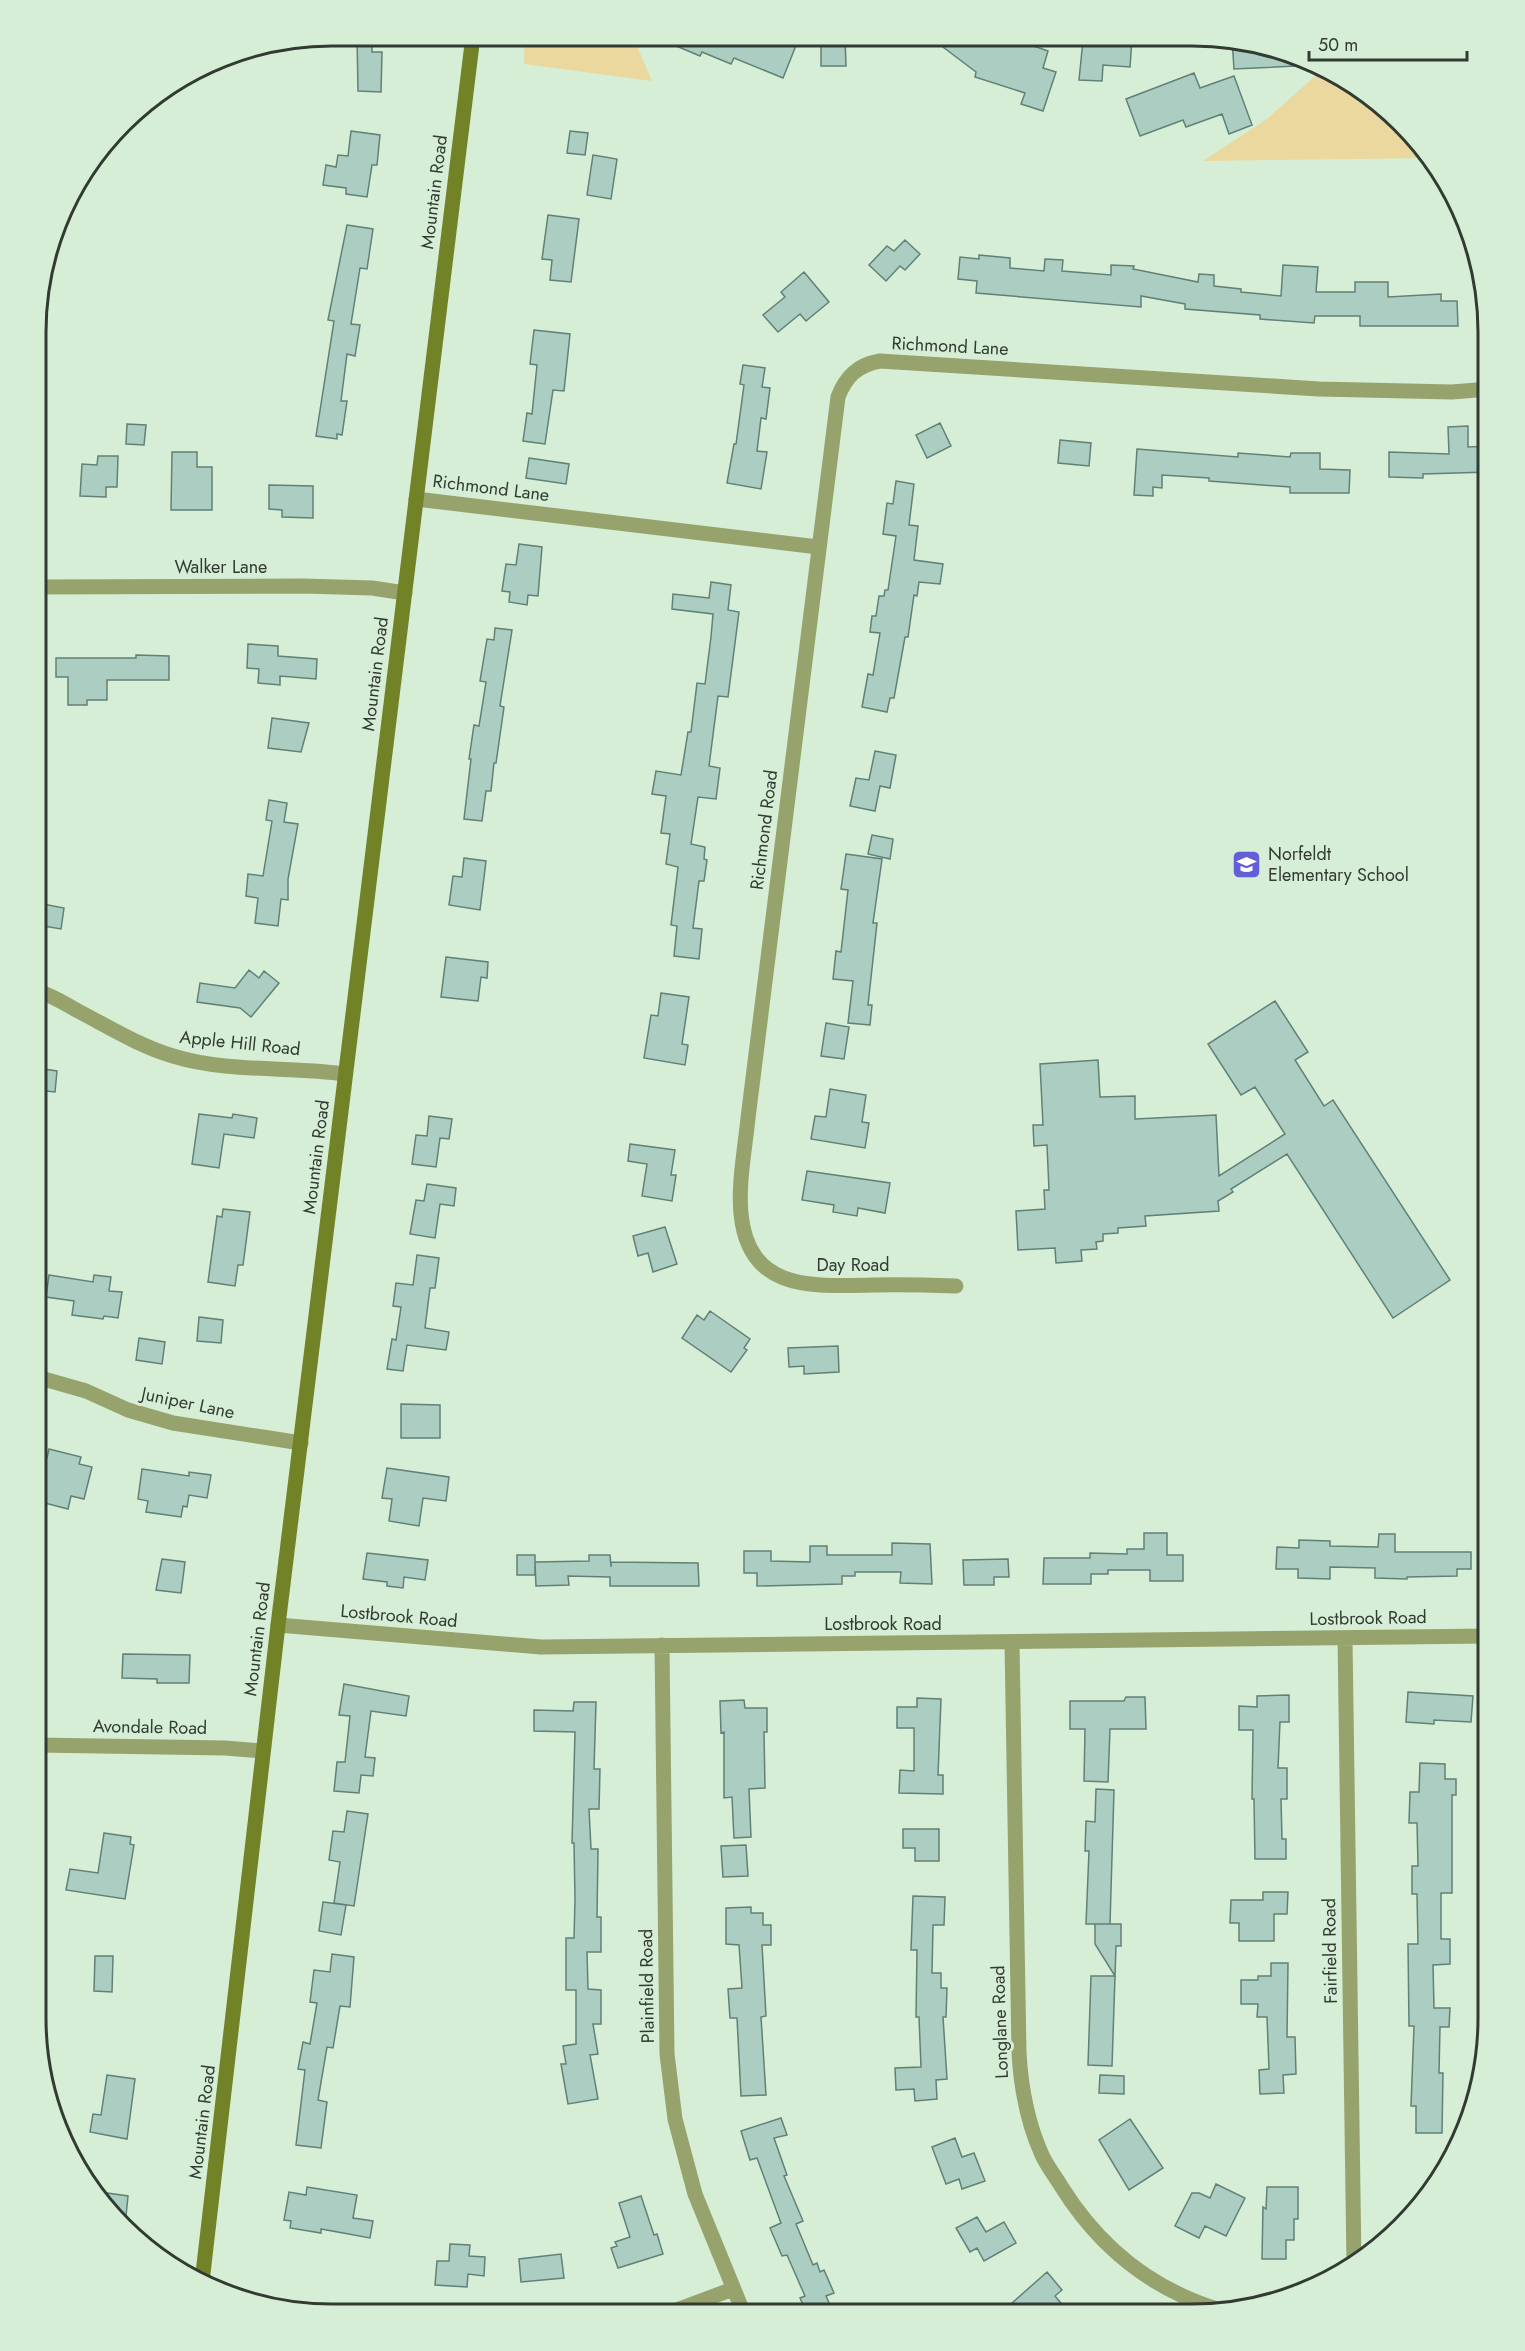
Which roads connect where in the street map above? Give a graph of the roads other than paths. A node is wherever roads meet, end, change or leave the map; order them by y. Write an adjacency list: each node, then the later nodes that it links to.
1 (472, 46): 3 (main road, Mountain Road)
2 (1478, 390): 4 (street, Richmond Lane)
3 (416, 499): 4 (street, Richmond Lane); 6 (main road, Mountain Road)
4 (818, 547): 9 (street, Richmond Road)
5 (46, 587): 6 (street, Walker Lane)
6 (405, 593): 8 (main road, Mountain Road)
7 (46, 995): 8 (street, Apple Hill Road)
8 (345, 1074): 12 (main road, Mountain Road)
9 (748, 1119): 10 (street, Day Road)
10 (956, 1286)
11 (46, 1379): 12 (street, Juniper Lane)
12 (301, 1443): 13 (main road, Mountain Road)
13 (278, 1625): 17 (street, Lostbrook Road); 19 (main road, Mountain Road)
14 (1478, 1636): 15 (street, Lostbrook Road)
15 (1345, 1638): 16 (street, Lostbrook Road); 20 (street, Fairfield Road)
16 (1012, 1643): 17 (street, Lostbrook Road); 25 (street, Longlane Road)
17 (662, 1645): 22 (street, Plainfield Road)
18 (46, 1745): 19 (street, Avondale Road)
19 (263, 1751): 21 (main road, Mountain Road)
20 (1354, 2254)
21 (203, 2273)
22 (733, 2289): 23 (street); 24 (street, Plainfield Road)
23 (693, 2304)
24 (740, 2304)
25 (1206, 2304)

